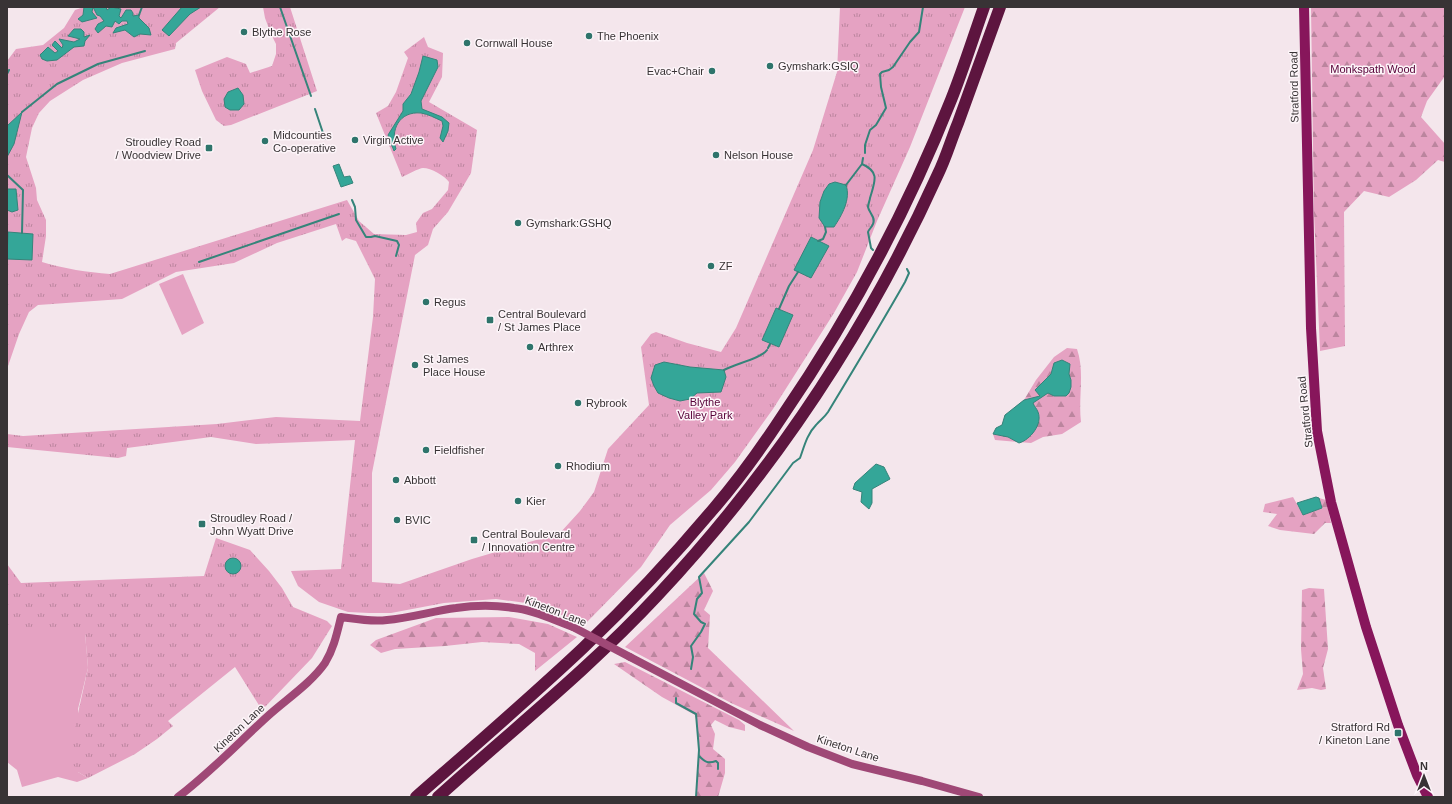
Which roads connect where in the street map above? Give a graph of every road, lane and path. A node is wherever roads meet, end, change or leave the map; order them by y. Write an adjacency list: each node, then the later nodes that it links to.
1 (984, 7): 5 (highway)
2 (1000, 7): 6 (highway)
3 (1304, 7): 8 (main road, Stratford Road)
4 (178, 797): 7 (street, Kineton Lane, bridge)
5 (416, 797)
6 (438, 797)
7 (979, 797)
8 (1428, 797)

